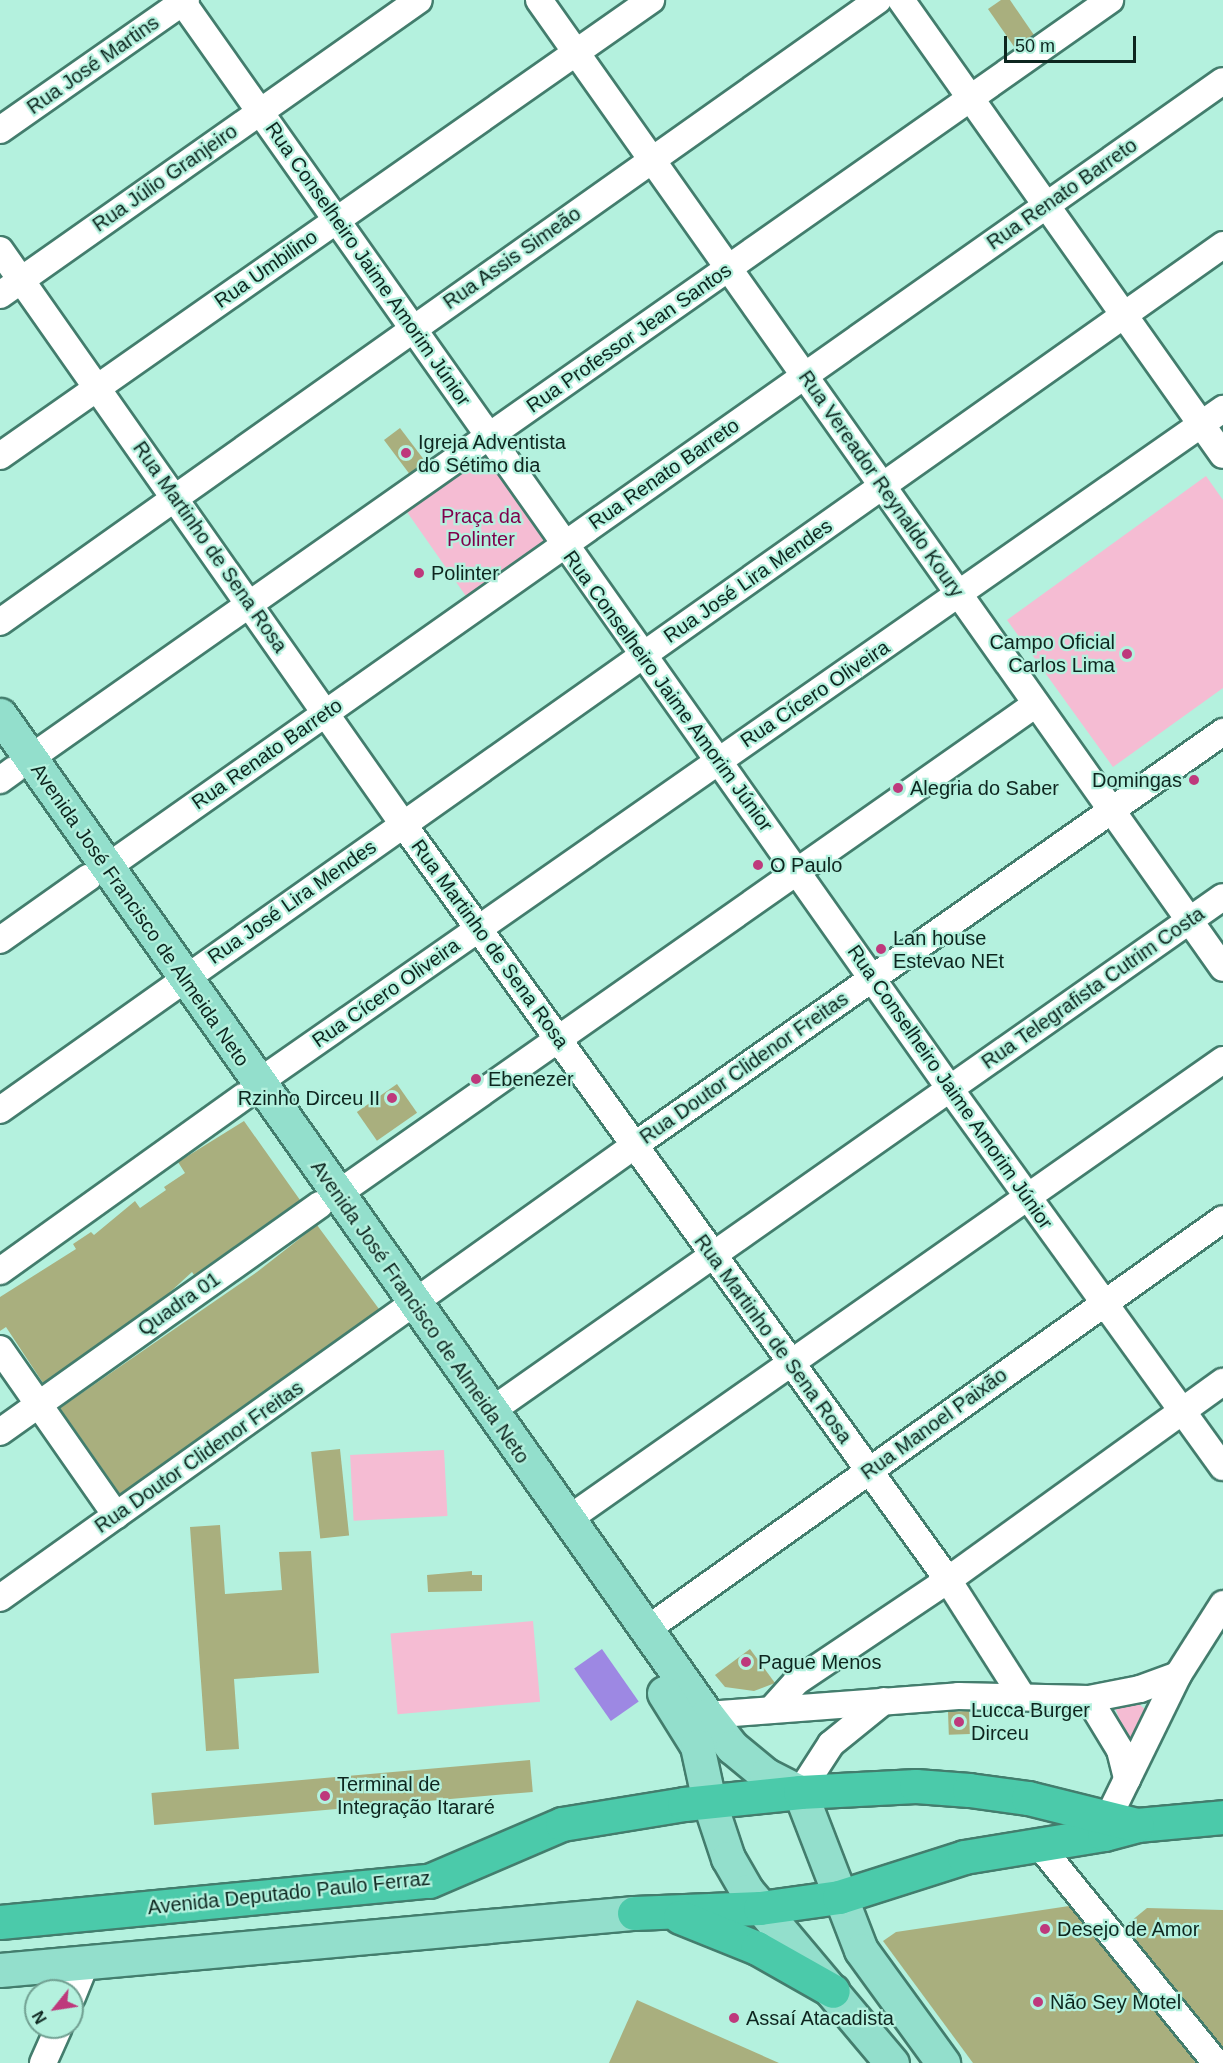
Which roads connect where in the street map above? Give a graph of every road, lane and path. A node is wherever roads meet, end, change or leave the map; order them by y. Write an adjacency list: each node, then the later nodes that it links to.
1 (419, 0): 11 (street, Rua Júlio Granjeiro)
2 (538, 0): 8 (street, Rua Vereador Reynaldo Koury)
3 (651, 0): 8 (street, Rua Umbilino)
4 (878, 0): 13 (street, Rua Assis Simeão)
5 (901, 0): 10 (street)
6 (1110, 0): 10 (street, Rua Professor Jean Santos)
7 (183, 1): 11 (street, Rua Conselheiro Jaime Amorim Júnior); 12 (street, Rua José Martins)
8 (576, 53): 13 (street, Rua Vereador Reynaldo Koury); 15 (street, Rua Umbilino)
9 (1223, 81): 14 (street, Rua Renato Barreto)
10 (970, 98): 14 (street); 18 (street, Rua Professor Jean Santos)
11 (260, 110): 15 (street, Rua Conselheiro Jaime Amorim Júnior); 19 (street, Rua Júlio Granjeiro)
12 (0, 130)
13 (652, 160): 18 (street, Rua Vereador Reynaldo Koury); 22 (street, Rua Assis Simeão)
14 (1046, 206): 21 (street); 23 (street, Rua Renato Barreto)
15 (337, 220): 22 (street, Rua Conselheiro Jaime Amorim Júnior); 24 (street, Rua Umbilino)
16 (1223, 245): 21 (street, Rua José Lira Mendes)
17 (0, 250): 19 (street, Rua Martinho de Sena Rosa)
18 (728, 268): 23 (street, Rua Vereador Reynaldo Koury); 27 (street, Rua Professor Jean Santos)
19 (21, 280): 20 (street, Rua Júlio Granjeiro); 24 (street, Rua Martinho de Sena Rosa)
20 (0, 294)
21 (1124, 315): 26 (street); 30 (street, Rua José Lira Mendes)
22 (413, 328): 27 (street, Rua Conselheiro Jaime Amorim Júnior); 31 (street, Rua Assis Simeão)
23 (804, 375): 30 (street, Rua Vereador Reynaldo Koury); 32 (street, Rua Renato Barreto)
24 (98, 388): 29 (street, Rua Umbilino); 31 (street, Rua Martinho de Sena Rosa)
25 (1223, 409): 26 (street, Rua Cícero Oliveira)
26 (1201, 424): 28 (street); 33 (street, Rua Cícero Oliveira)
27 (489, 436): 32 (street, Rua Conselheiro Jaime Amorim Júnior); 34 (street, Rua Professor Jean Santos)
28 (1223, 455)
29 (0, 456)
30 (882, 486): 33 (street, Rua Vereador Reynaldo Koury); 36 (street, Rua José Lira Mendes)
31 (174, 496): 34 (street, Rua Martinho de Sena Rosa); 35 (street, Rua Assis Simeão)
32 (564, 545): 36 (street, Rua Conselheiro Jaime Amorim Júnior); 38 (street, Rua Renato Barreto)
33 (960, 595): 37 (street, Rua Vereador Reynaldo Koury); 41 (street, Rua Cícero Oliveira)
34 (250, 604): 38 (street, Rua Martinho de Sena Rosa); 42 (street, Rua Professor Jean Santos)
35 (0, 622)
36 (642, 655): 41 (street, Rua Conselheiro Jaime Amorim Júnior); 44 (street, Rua José Lira Mendes)
37 (1036, 704): 43 (street, Rua Vereador Reynaldo Koury); 45 (street, Quadra 01)
38 (325, 712): 44 (street, Rua Martinho de Sena Rosa); 46 (street, Rua Renato Barreto)
39 (0, 715): 42 (main road, Avenida José Francisco de Almeida Neto)
40 (1223, 732): 43 (street, Rua Doutor Clidenor Freitas)
41 (719, 760): 45 (street, Rua Conselheiro Jaime Amorim Júnior); 49 (street, Rua Cícero Oliveira)
42 (11, 765): 46 (main road, Avenida José Francisco de Almeida Neto)
43 (1112, 811): 48 (street, Rua Vereador Reynaldo Koury); 52 (street, Rua Doutor Clidenor Freitas)
44 (404, 824): 49 (street, Rua Martinho de Sena Rosa); 53 (street, Rua José Lira Mendes)
45 (796, 870): 52 (street, Rua Conselheiro Jaime Amorim Júnior); 54 (street, Quadra 01)
46 (97, 873): 50 (street, Rua Renato Barreto); 53 (main road, Avenida José Francisco de Almeida Neto)
47 (1223, 897): 48 (street, Rua Telegrafista Cutrim Costa)
48 (1189, 920): 51 (street, Rua Vereador Reynaldo Koury); 56 (street, Rua Telegrafista Cutrim Costa)
49 (480, 927): 54 (street, Rua Martinho de Sena Rosa); 57 (street, Rua Cícero Oliveira)
50 (0, 940)
51 (1223, 968)
52 (873, 978): 56 (street, Rua Conselheiro Jaime Amorim Júnior); 59 (street, Rua Doutor Clidenor Freitas)
53 (176, 984): 57 (main road, Avenida José Francisco de Almeida Neto); 58 (street, Rua José Lira Mendes)
54 (559, 1040): 59 (street, Rua Martinho de Sena Rosa); 61 (street, Quadra 01)
55 (1223, 1060): 60 (street)
56 (950, 1089): 60 (street, Rua Conselheiro Jaime Amorim Júnior); 63 (street, Rua Telegrafista Cutrim Costa)
57 (251, 1090): 61 (main road, Avenida José Francisco de Almeida Neto); 64 (street, Rua Cícero Oliveira)
58 (0, 1110)
59 (635, 1145): 63 (street, Rua Martinho de Sena Rosa); 66 (street, Rua Doutor Clidenor Freitas)
60 (1027, 1196): 65 (street, Rua Conselheiro Jaime Amorim Júnior); 68 (street)
61 (327, 1200): 66 (main road, Avenida José Francisco de Almeida Neto); 70 (street, Quadra 01)
62 (1223, 1219): 65 (street, Rua Manoel Paixão)
63 (712, 1256): 68 (street, Rua Martinho de Sena Rosa); 71 (street, Rua Telegrafista Cutrim Costa)
64 (0, 1270)
65 (1104, 1301): 72 (street, Rua Conselheiro Jaime Amorim Júnior); 75 (street, Rua Manoel Paixão)
66 (407, 1310): 71 (main road, Avenida José Francisco de Almeida Neto); 76 (street, Rua Doutor Clidenor Freitas); 90 (main road, Avenida José Francisco de Almeida Neto)
67 (0, 1349): 70 (street)
68 (790, 1364): 75 (street, Rua Martinho de Sena Rosa); 77 (street)
69 (1223, 1382): 72 (street)
70 (40, 1404): 73 (street, Quadra 01); 76 (street)
71 (491, 1411): 77 (main road, Avenida José Francisco de Almeida Neto)
72 (1183, 1411): 74 (street, Rua Conselheiro Jaime Amorim Júnior); 78 (street)
73 (0, 1432)
74 (1223, 1467)
75 (870, 1470): 78 (street, Rua Martinho de Sena Rosa); 81 (street, Rua Manoel Paixão)
76 (116, 1515): 79 (street, Rua Doutor Clidenor Freitas)
77 (567, 1520): 81 (main road, Avenida José Francisco de Almeida Neto)
78 (948, 1580): 83 (street, Rua Martinho de Sena Rosa); 86 (street)
79 (0, 1598)
80 (1223, 1604): 82 (street)
81 (646, 1629): 87 (main road, Avenida José Francisco de Almeida Neto)
82 (1178, 1675): 84 (street); 88 (street)
83 (1022, 1696): 84 (street); 85 (street)
84 (1089, 1699): 88 (street)
85 (884, 1701): 86 (street); 89 (street)
86 (771, 1710): 87 (street)
87 (706, 1715): 89 (main road, Avenida José Francisco de Almeida Neto)
88 (1127, 1779): 92 (street)
89 (800, 1792): 90 (highway, Avenida Deputado Paulo Ferraz); 92 (highway, Avenida Deputado Paulo Ferraz); 94 (main road)
90 (709, 1801): 95 (main road, Avenida José Francisco de Almeida Neto); 97 (highway, Avenida Deputado Paulo Ferraz)
91 (1223, 1817): 92 (highway, Avenida Deputado Paulo Ferraz)
92 (1123, 1820): 93 (highway, Avenida Deputado Paulo Ferraz)
93 (1039, 1845): 94 (highway, Avenida Deputado Paulo Ferraz); 106 (street)
94 (839, 1898): 95 (highway, Avenida Deputado Paulo Ferraz); 105 (main road)
95 (760, 1908): 96 (highway, Avenida Deputado Paulo Ferraz); 101 (main road, Avenida José Francisco de Almeida Neto)
96 (648, 1912): 98 (main road); 101 (highway)
97 (0, 1922)
98 (86, 1963): 99 (main road); 100 (street)
99 (0, 1970)
100 (79, 1979)
101 (833, 1991): 104 (main road, Avenida José Francisco de Almeida Neto)
102 (54, 2039): 103 (street)
103 (43, 2063)
104 (892, 2063)
105 (943, 2063)
106 (1216, 2063)

